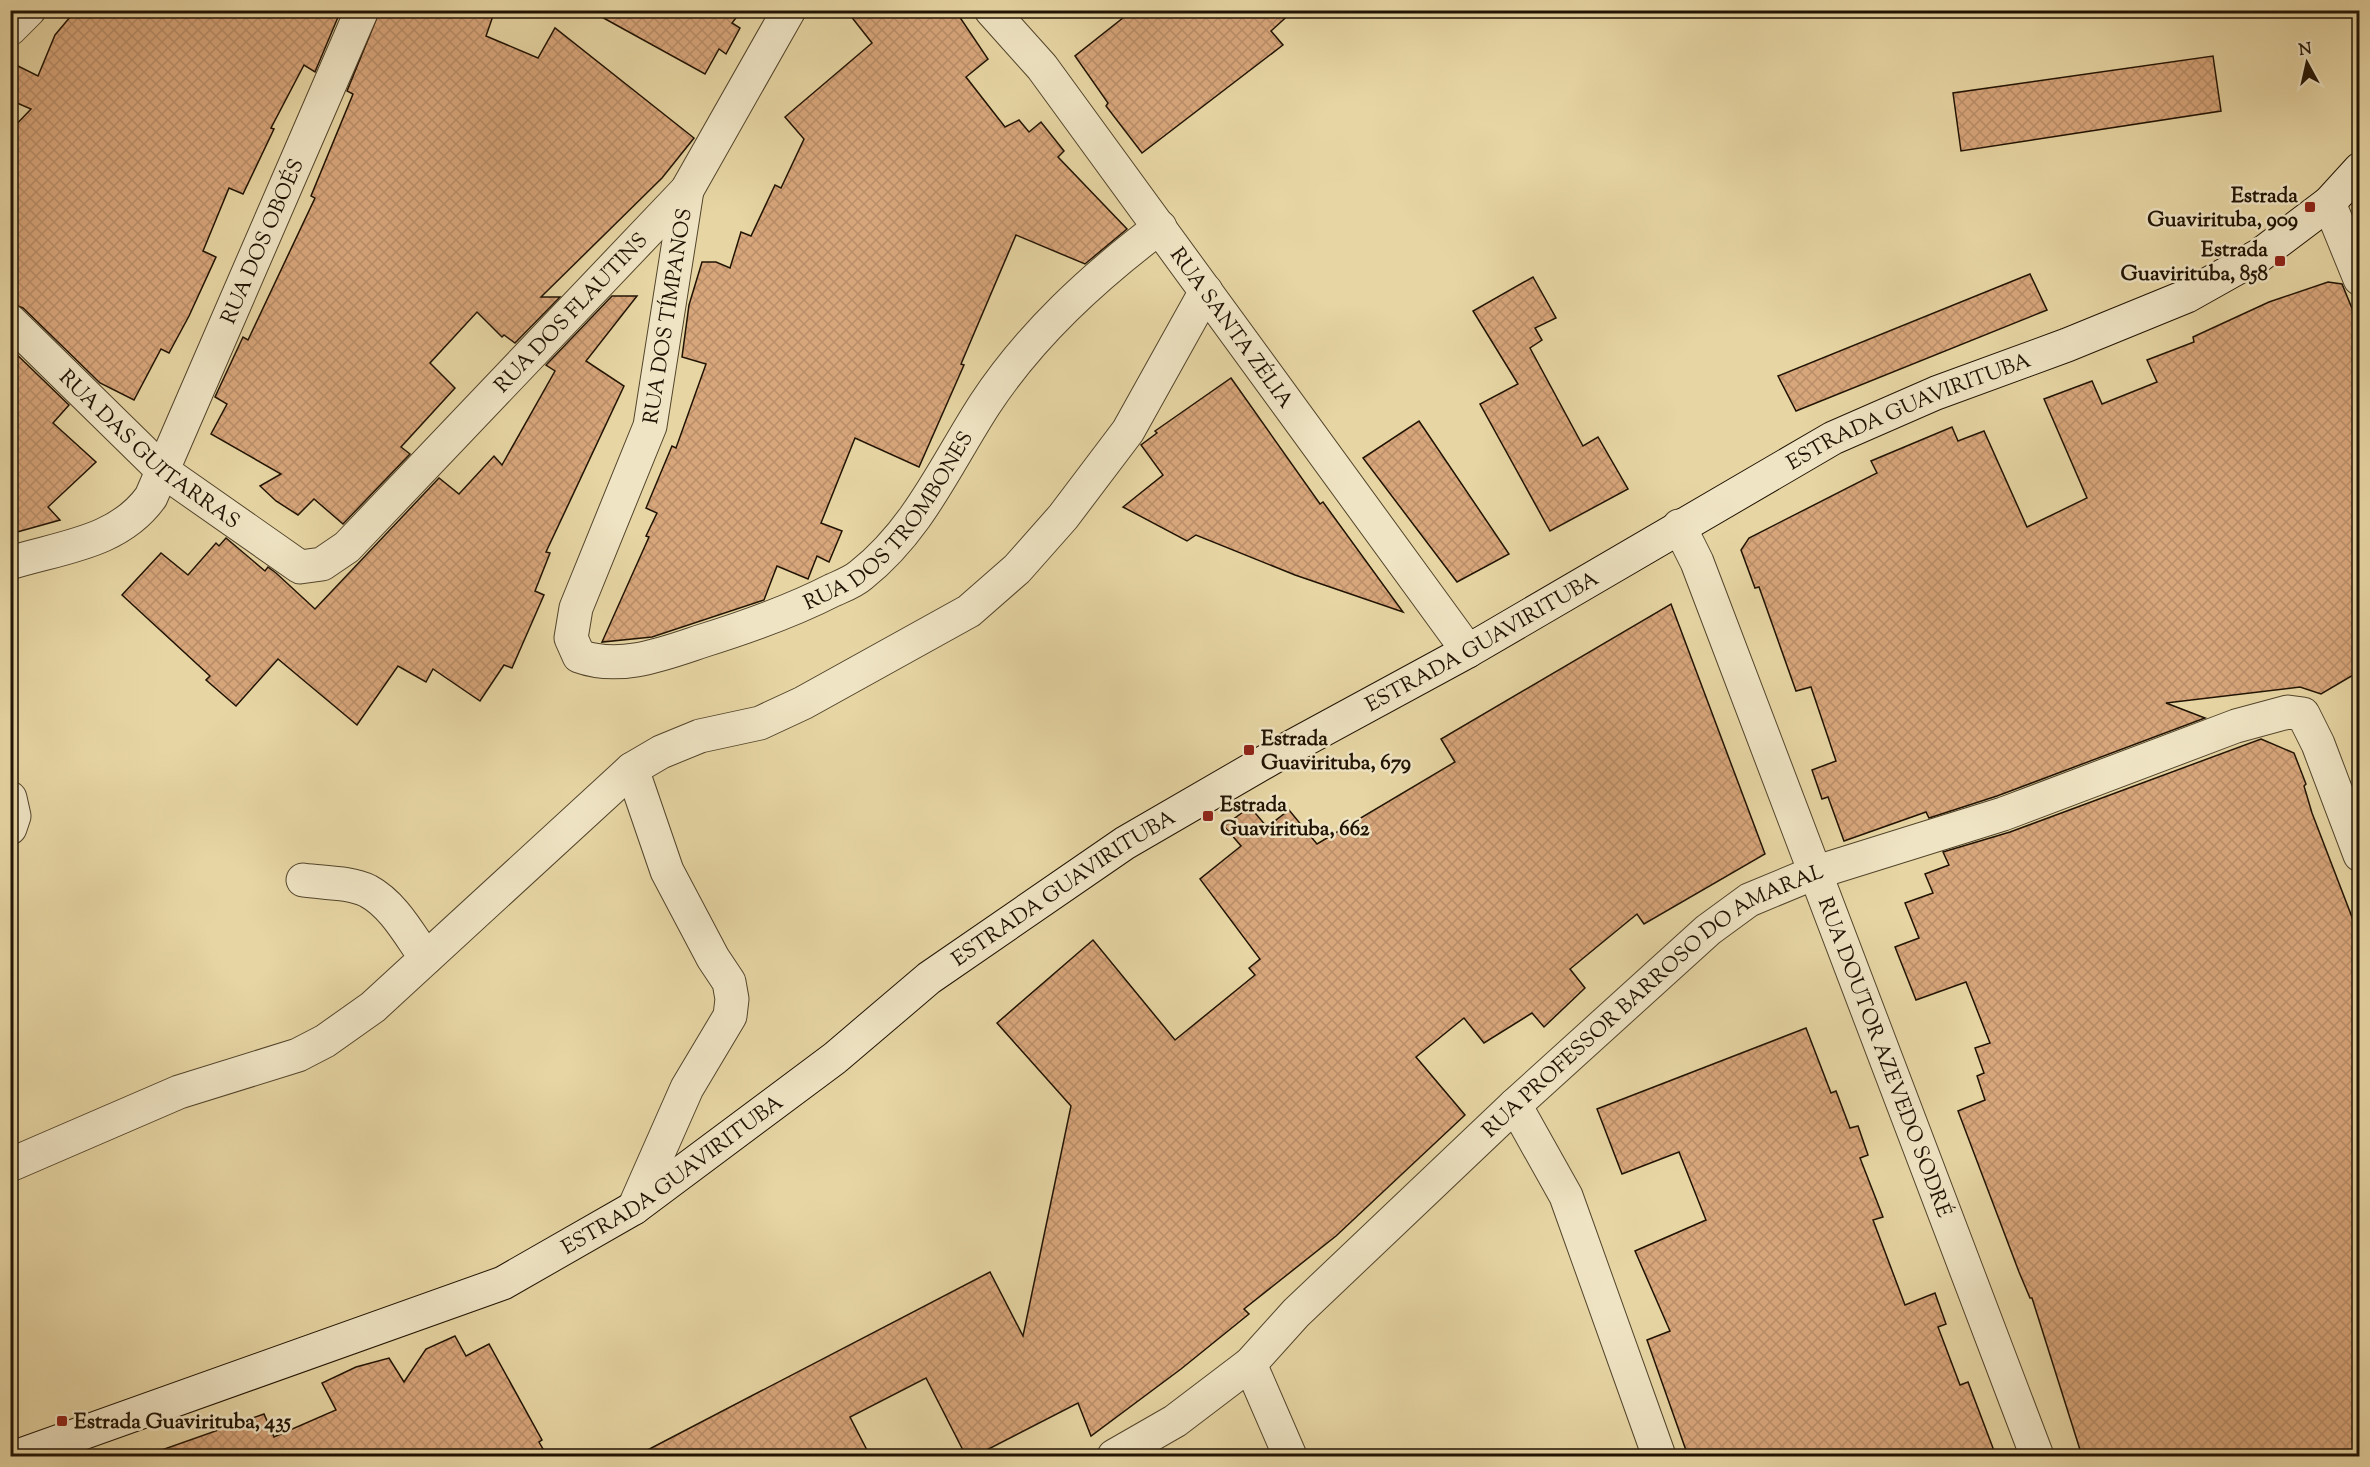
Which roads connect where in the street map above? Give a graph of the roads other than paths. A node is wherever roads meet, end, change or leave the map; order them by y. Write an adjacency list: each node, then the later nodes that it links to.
1 (29, 10): 5 (street)
2 (362, 10): 13 (street, RUA DOS OBOÉS)
3 (789, 10): 7 (street, RUA DOS FLAUTINS)
4 (991, 10): 9 (street, RUA SANTA ZÉLIA)
5 (10, 29)
6 (2360, 168): 8 (street, ESTRADA GUAVIRITUBA)
7 (687, 190): 16 (street, RUA DOS FLAUTINS); 17 (street, RUA DOS TÍMPANOS)
8 (2329, 203): 10 (street); 14 (street, ESTRADA GUAVIRITUBA)
9 (1160, 227): 11 (street, RUA SANTA ZÉLIA); 17 (street, RUA DOS TROMBONES)
10 (2360, 279)
11 (1206, 291): 18 (street, RUA SANTA ZÉLIA); 19 (street)
12 (10, 321): 13 (street, RUA DAS GUITARRAS)
13 (164, 471): 15 (street, RUA DOS OBOÉS); 16 (street, RUA DAS GUITARRAS)
14 (1678, 526): 18 (street, ESTRADA GUAVIRITUBA); 23 (street, RUA DOUTOR AZEVEDO SODRÉ)
15 (10, 563)
16 (300, 567)
17 (576, 608)
18 (1468, 651): 28 (street, ESTRADA GUAVIRITUBA)
19 (632, 769): 25 (street); 28 (street)
20 (10, 798): 21 (street)
21 (10, 828)
22 (2360, 855): 23 (street, RUA PROFESSOR BARROSO DO AMARAL)
23 (1815, 873): 26 (street, RUA PROFESSOR BARROSO DO AMARAL); 34 (street, RUA DOUTOR AZEVEDO SODRÉ)
24 (303, 880): 25 (street)
25 (426, 958): 27 (street)
26 (1515, 1105): 29 (street, RUA PROFESSOR BARROSO DO AMARAL); 33 (street)
27 (10, 1165)
28 (634, 1208): 30 (street, ESTRADA GUAVIRITUBA)
29 (1250, 1364): 31 (street, RUA PROFESSOR BARROSO DO AMARAL); 32 (street)
30 (18, 1456)
31 (1114, 1456)
32 (1290, 1456)
33 (1659, 1456)
34 (2037, 1456)

